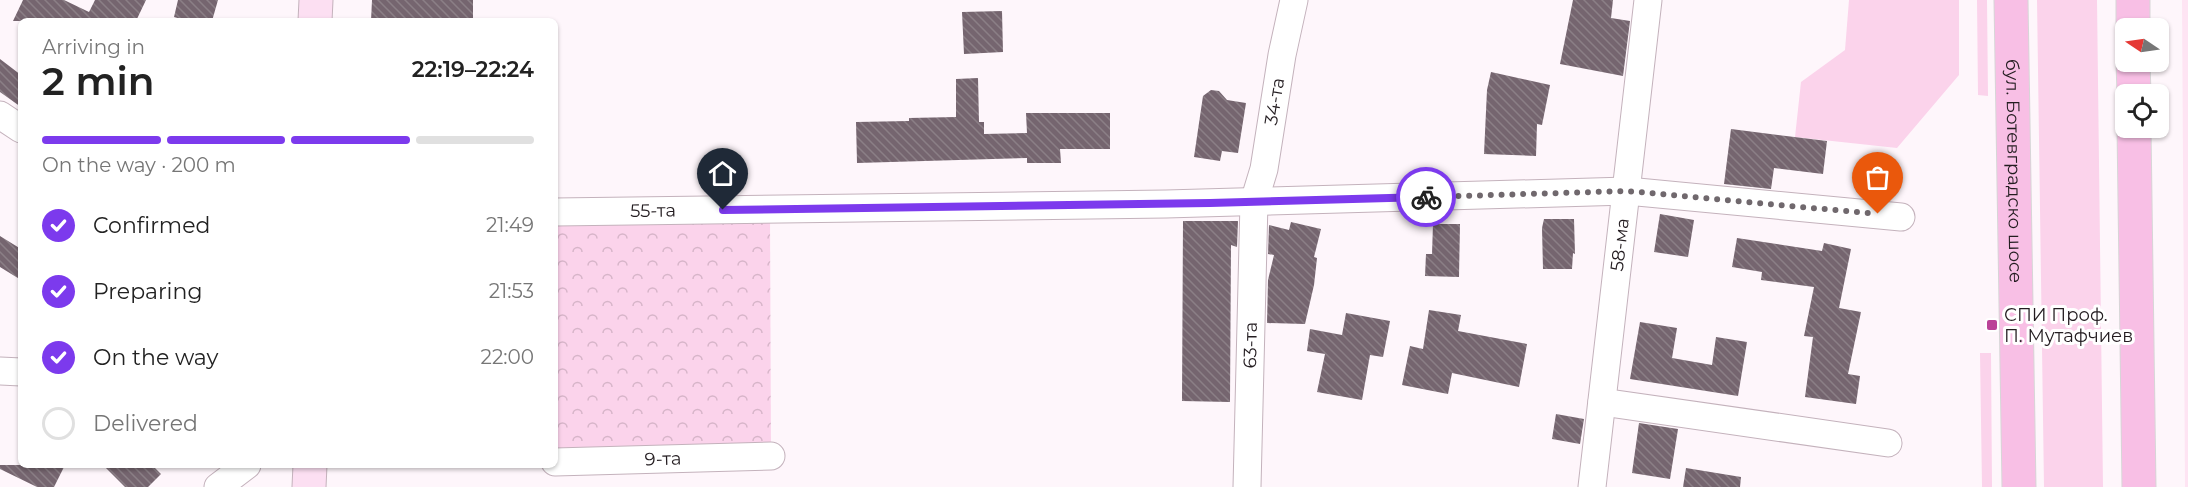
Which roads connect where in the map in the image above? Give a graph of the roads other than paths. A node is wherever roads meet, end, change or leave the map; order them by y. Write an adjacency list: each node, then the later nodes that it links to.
1 (316, 0): 6 (street)
2 (1294, 0): 12 (street, 34-та)
3 (1648, 0): 11 (street, 58-ма)
4 (2011, 0): 27 (main road, бул. Ботевградско шосе)
5 (2133, 0): 7 (main road)
6 (315, 18)
7 (2133, 18)
8 (0, 115): 9 (street)
9 (18, 127)
10 (2134, 138): 28 (main road)
11 (1627, 191): 12 (street, 55-та); 14 (street, 55-та); 17 (street, 58-ма)
12 (1254, 202): 13 (street, 55-та); 25 (street, 63-та)
13 (558, 212)
14 (1901, 217)
15 (0, 371): 16 (street)
16 (18, 372)
17 (1602, 402): 18 (street); 26 (street, 58-ма)
18 (1888, 443)
19 (771, 456): 20 (street, 9-та)
20 (558, 462)
21 (242, 468): 23 (street)
22 (310, 468): 24 (street)
23 (218, 487)
24 (309, 487)
25 (1247, 487)
26 (1592, 487)
27 (2019, 487)
28 (2139, 487)

